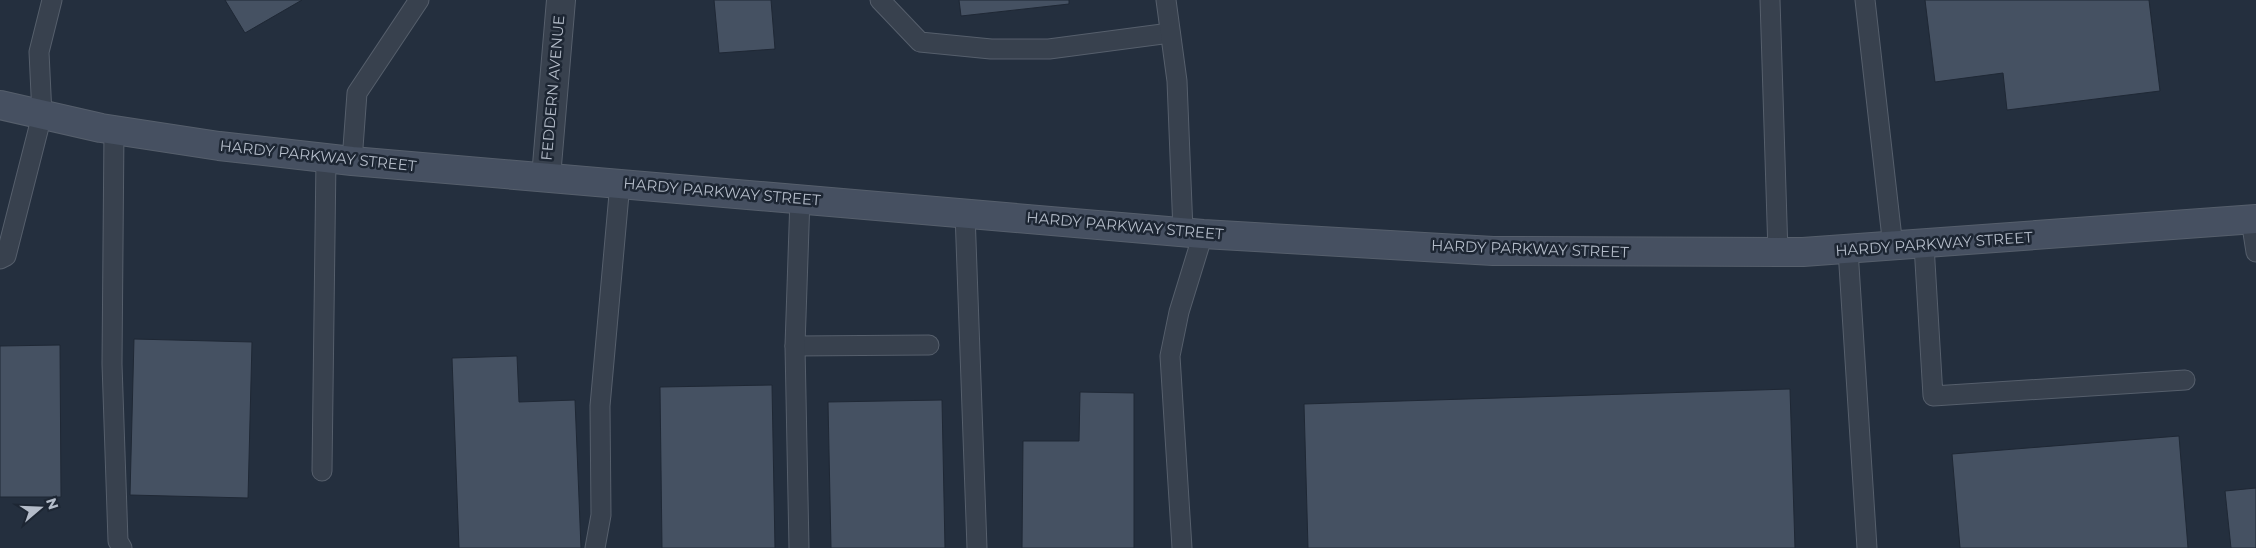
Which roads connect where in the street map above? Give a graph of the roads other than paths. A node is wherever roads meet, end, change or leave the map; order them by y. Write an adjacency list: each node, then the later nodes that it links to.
1 (419, 0): 13 (lane)
2 (561, 0): 14 (street, FEDDERN AVENUE)
3 (880, 0): 8 (lane)
4 (1166, 0): 8 (lane)
5 (1770, 0): 24 (lane)
6 (1865, 0): 21 (lane)
7 (49, 1): 10 (lane)
8 (1170, 33): 19 (lane)
9 (0, 105): 10 (main road, HARDY PARKWAY STREET)
10 (42, 116): 11 (main road, HARDY PARKWAY STREET); 25 (lane)
11 (114, 129): 12 (main road, HARDY PARKWAY STREET); 30 (lane)
12 (326, 158): 13 (main road, HARDY PARKWAY STREET); 29 (lane)
13 (352, 161): 14 (main road, HARDY PARKWAY STREET)
14 (546, 177): 15 (main road, HARDY PARKWAY STREET)
15 (620, 183): 16 (main road, HARDY PARKWAY STREET); 31 (lane)
16 (800, 198): 17 (main road, HARDY PARKWAY STREET); 27 (lane)
17 (965, 213): 19 (main road, HARDY PARKWAY STREET); 33 (lane)
18 (2253, 220): 20 (main road, HARDY PARKWAY STREET); 23 (lane)
19 (1193, 232): 24 (main road, HARDY PARKWAY STREET); 34 (lane)
20 (1924, 245): 21 (main road, HARDY PARKWAY STREET); 28 (lane)
21 (1893, 247): 22 (main road, HARDY PARKWAY STREET)
22 (1848, 250): 24 (main road, HARDY PARKWAY STREET); 35 (lane)
23 (2256, 252)
24 (1778, 253)
25 (0, 259)
26 (928, 345): 27 (lane)
27 (795, 346): 32 (lane)
28 (2185, 380)
29 (322, 471)
30 (122, 548)
31 (595, 548)
32 (799, 548)
33 (978, 548)
34 (1182, 548)
35 (1867, 548)

